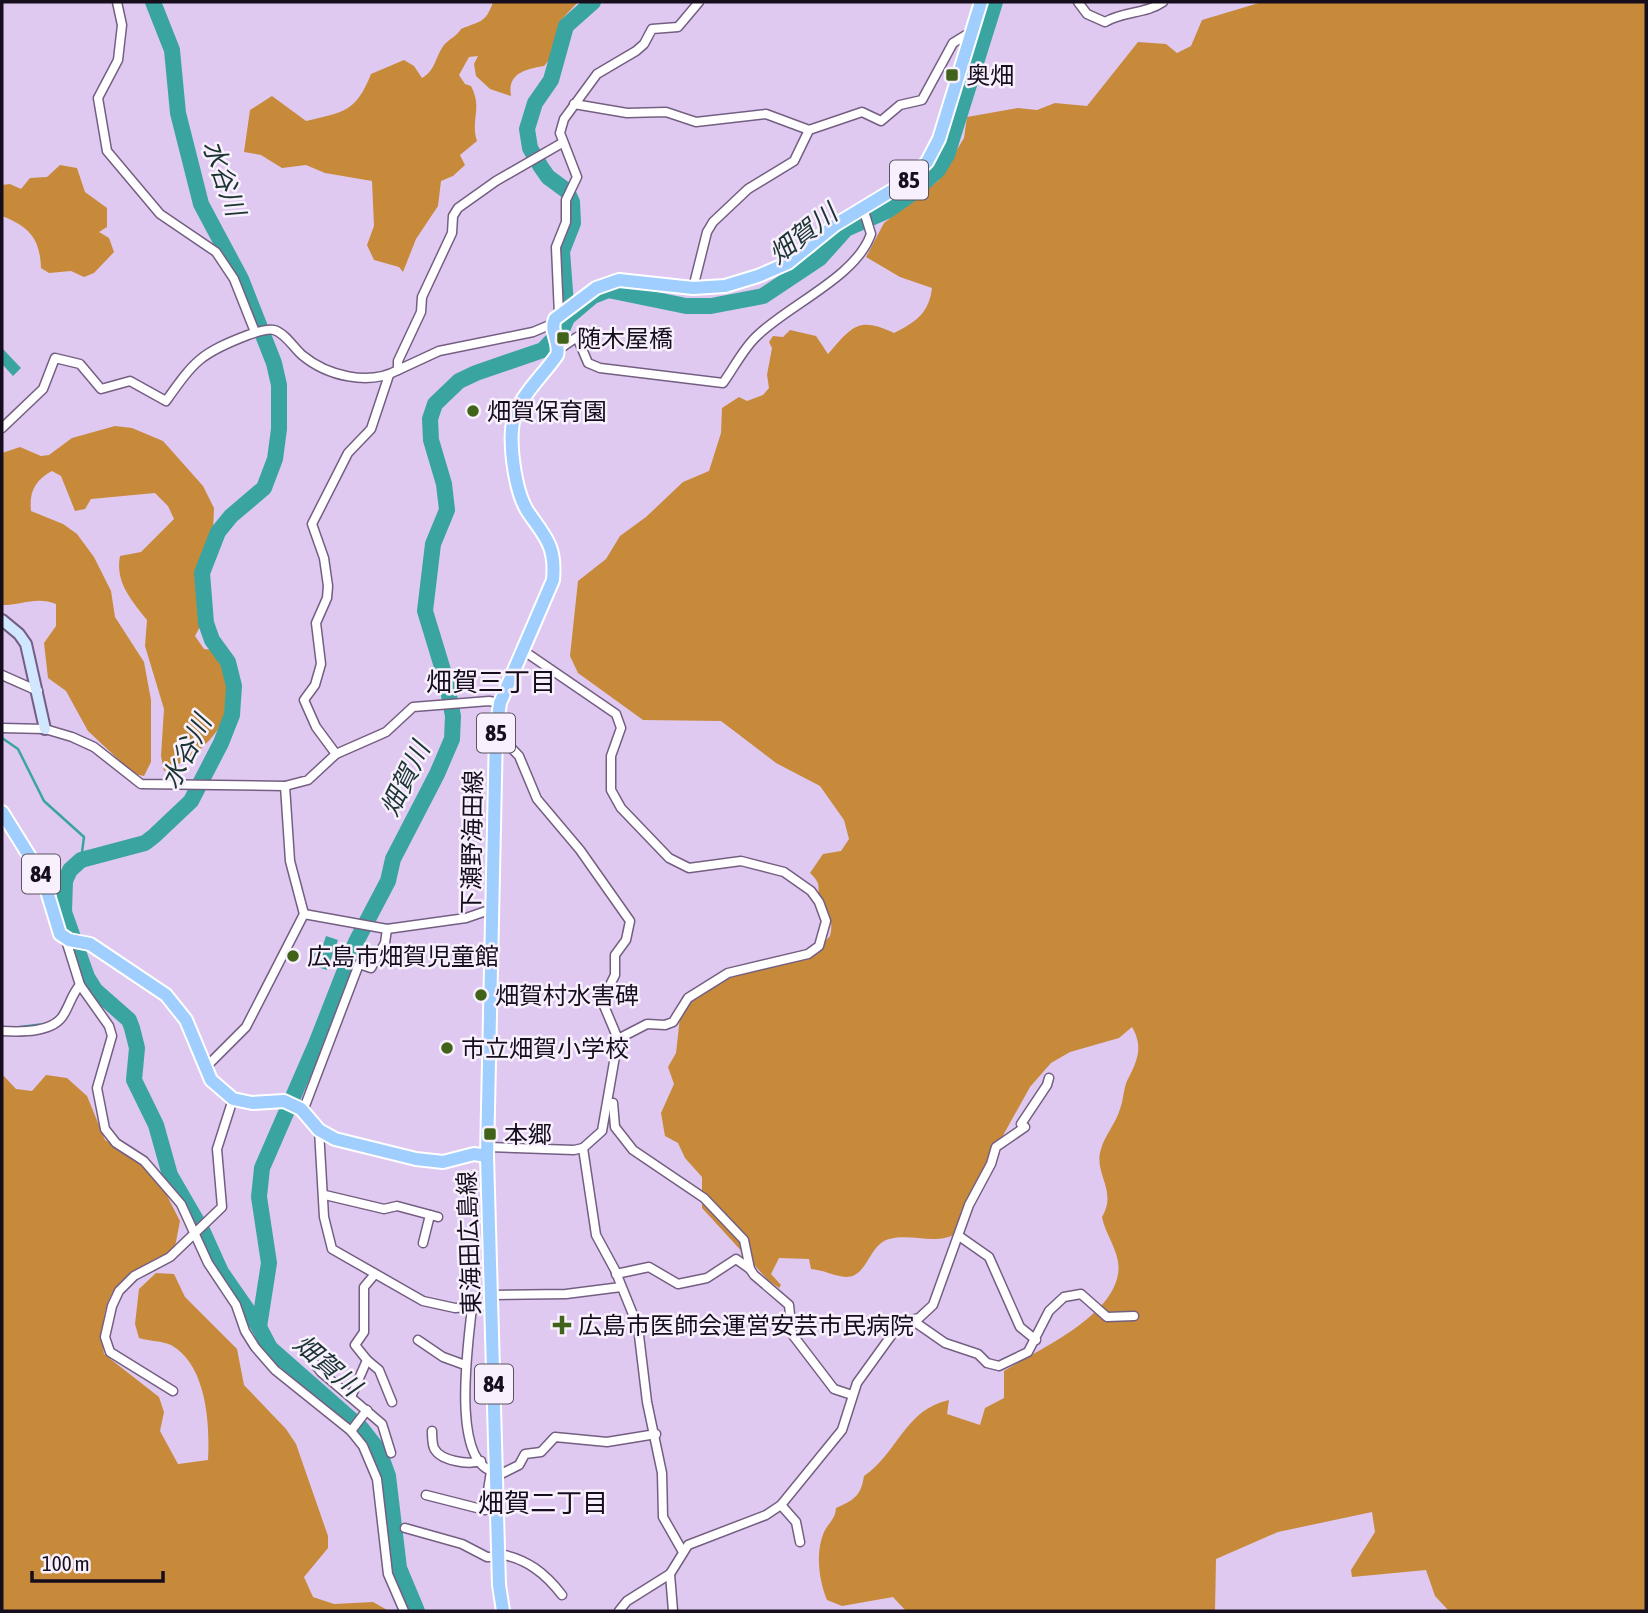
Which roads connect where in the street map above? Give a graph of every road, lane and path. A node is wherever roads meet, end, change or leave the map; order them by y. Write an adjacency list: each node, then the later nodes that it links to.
1 (117, 2): 13 (street)
2 (699, 2): 7 (street)
3 (981, 2): 6 (main road, 85)
4 (1078, 2): 5 (street)
5 (1163, 2)
6 (971, 32): 8 (street); 10 (main road, 85)
7 (574, 104): 8 (street); 9 (street)
8 (809, 130): 11 (street)
9 (562, 143): 12 (street); 15 (street)
10 (863, 208): 11 (main road, 85); 14 (street)
11 (693, 288): 12 (main road, 85)
12 (560, 318): 14 (main road); 15 (street)
13 (255, 332): 16 (street); 17 (street)
14 (558, 348): 19 (main road, 下瀬野海田線 / 85)
15 (398, 370): 16 (street)
16 (389, 375): 26 (street)
17 (2, 428)
18 (2, 620): 21 (street)
19 (521, 649): 22 (main road, 下瀬野海田線 / 85); 35 (street)
20 (2, 676): 21 (street)
21 (37, 691): 24 (street)
22 (500, 703): 25 (main road, 下瀬野海田線 / 85); 26 (street)
23 (2, 728): 24 (street)
24 (45, 729): 27 (street)
25 (496, 732): 29 (main road, 下瀬野海田線 / 85); 35 (street)
26 (336, 754): 27 (street)
27 (285, 786): 30 (street)
28 (2, 812): 32 (main road, 84)
29 (492, 909): 31 (street); 43 (main road, 下瀬野海田線 / 85)
30 (304, 914): 31 (street); 36 (street)
31 (387, 929): 40 (street)
32 (72, 940): 33 (street); 36 (main road)
33 (80, 985): 34 (street); 45 (street)
34 (2, 1031)
35 (618, 1039): 37 (street)
36 (206, 1067): 39 (main road)
37 (614, 1077): 42 (street); 48 (street)
38 (1049, 1078): 46 (street)
39 (233, 1099): 40 (main road, 東海田広島線); 45 (street)
40 (302, 1110): 41 (main road, 東海田広島線)
41 (319, 1130): 43 (main road, 東海田広島線); 44 (street)
42 (583, 1147): 43 (street); 50 (street)
43 (487, 1152): 52 (main road, 東海田広島線 / 84)
44 (326, 1195): 47 (street); 49 (street)
45 (196, 1231): 61 (street); 66 (street)
46 (959, 1236): 55 (street); 57 (street)
47 (423, 1243)
48 (750, 1269): 50 (street); 62 (street)
49 (374, 1274): 53 (street); 59 (street)
50 (616, 1274): 51 (street)
51 (621, 1287): 52 (street); 68 (street)
52 (492, 1300): 53 (street); 71 (main road, 東海田広島線 / 84)
53 (472, 1307): 60 (street)
54 (1133, 1316): 57 (street)
55 (912, 1320): 57 (street); 62 (street)
56 (418, 1339): 60 (street)
57 (1036, 1340)
58 (308, 1355): 63 (street)
59 (367, 1360): 63 (street); 64 (street)
60 (465, 1365): 70 (street)
61 (173, 1391)
62 (852, 1395): 73 (street)
63 (351, 1396): 65 (street)
64 (391, 1402)
65 (366, 1412): 66 (street); 69 (street)
66 (352, 1430): 80 (street)
67 (432, 1431): 70 (street)
68 (656, 1434): 71 (street); 76 (street)
69 (391, 1453)
70 (481, 1461): 71 (street)
71 (495, 1473): 72 (street); 77 (main road, 東海田広島線 / 84)
72 (426, 1495)
73 (780, 1505): 75 (street); 76 (street)
74 (405, 1528): 77 (street)
75 (800, 1542)
76 (683, 1552): 78 (street)
77 (500, 1556): 79 (street); 81 (main road, 東海田広島線 / 84)
78 (670, 1574): 82 (street); 83 (street)
79 (562, 1595)
80 (404, 1611)
81 (503, 1611)
82 (619, 1611)
83 (673, 1611)

